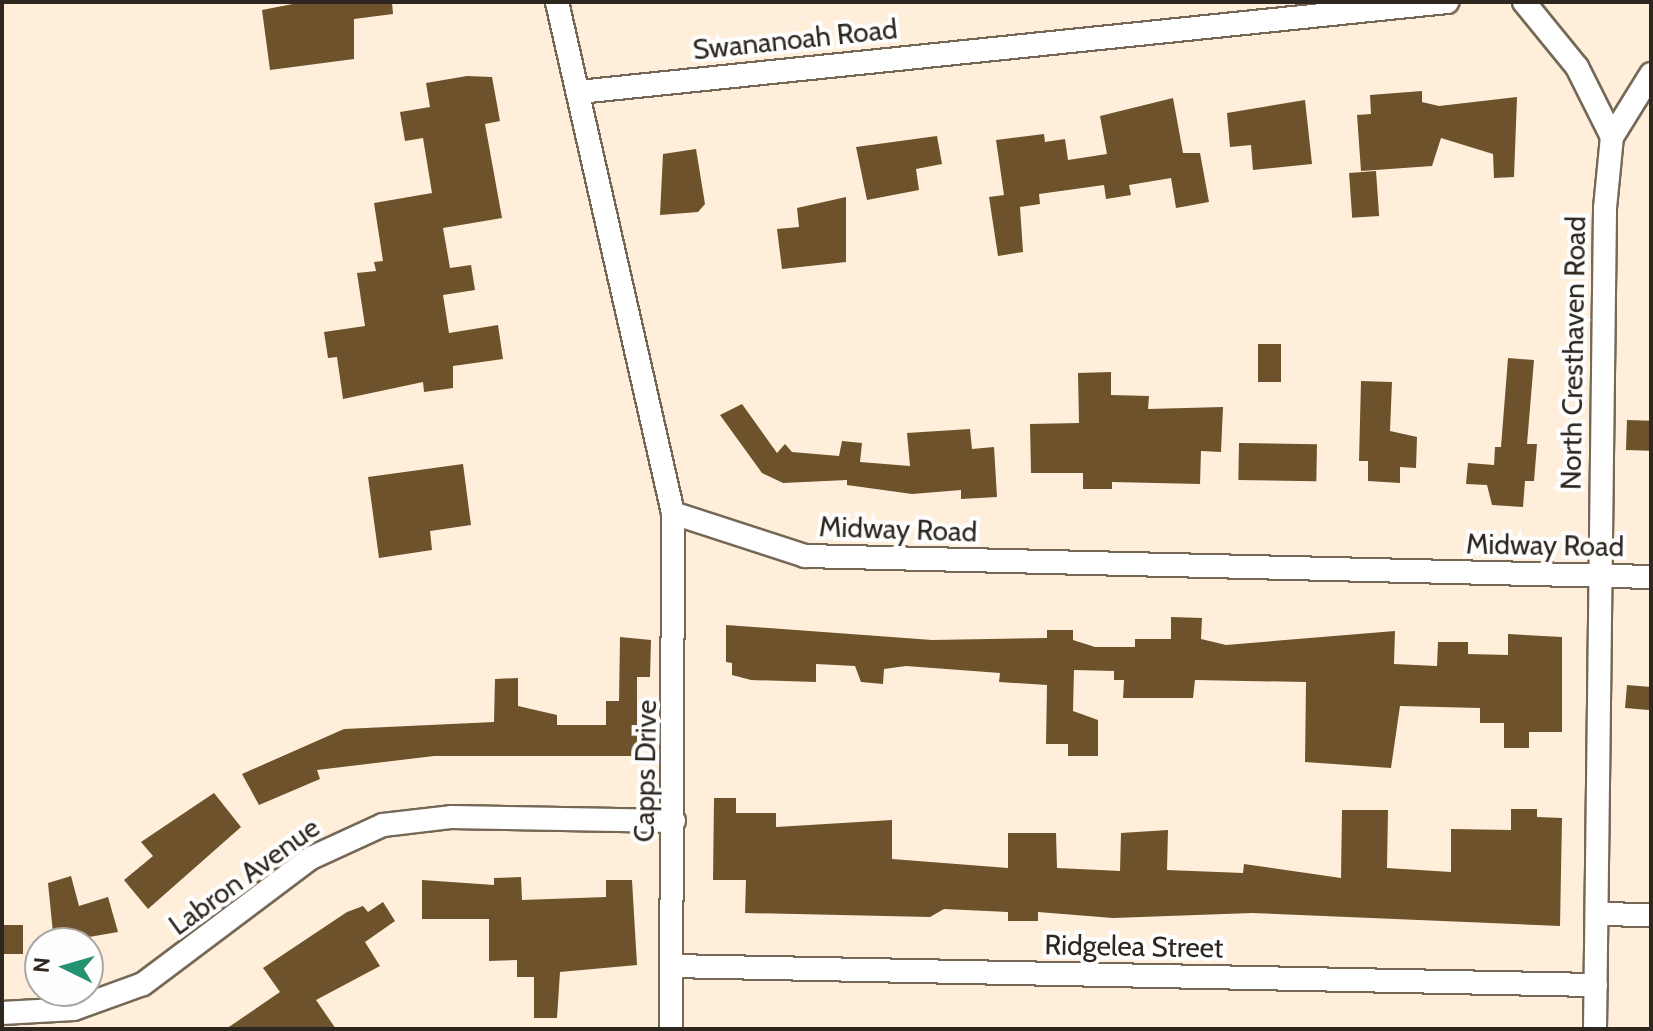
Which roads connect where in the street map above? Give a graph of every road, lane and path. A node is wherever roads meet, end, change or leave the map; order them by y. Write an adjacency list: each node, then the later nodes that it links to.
1 (557, 2): 5 (street)
2 (1447, 2): 5 (street, Swananoah Road)
3 (1524, 2): 6 (street)
4 (1651, 74): 6 (street)
5 (579, 92): 7 (street)
6 (1612, 137): 8 (street, North Cresthaven Road)
7 (673, 513): 8 (street, Midway Road); 10 (street, Capps Drive)
8 (1600, 576): 9 (street, Midway Road); 11 (street, North Cresthaven Road)
9 (1651, 577)
10 (674, 821): 13 (street, Capps Drive); 15 (street, Labron Avenue)
11 (1597, 914): 12 (street); 14 (street, North Cresthaven Road)
12 (1651, 915)
13 (671, 966): 14 (street, Ridgelea Street); 16 (street, Capps Drive)
14 (1596, 985): 17 (street, North Cresthaven Road)
15 (2, 1013)
16 (671, 1029)
17 (1595, 1029)

